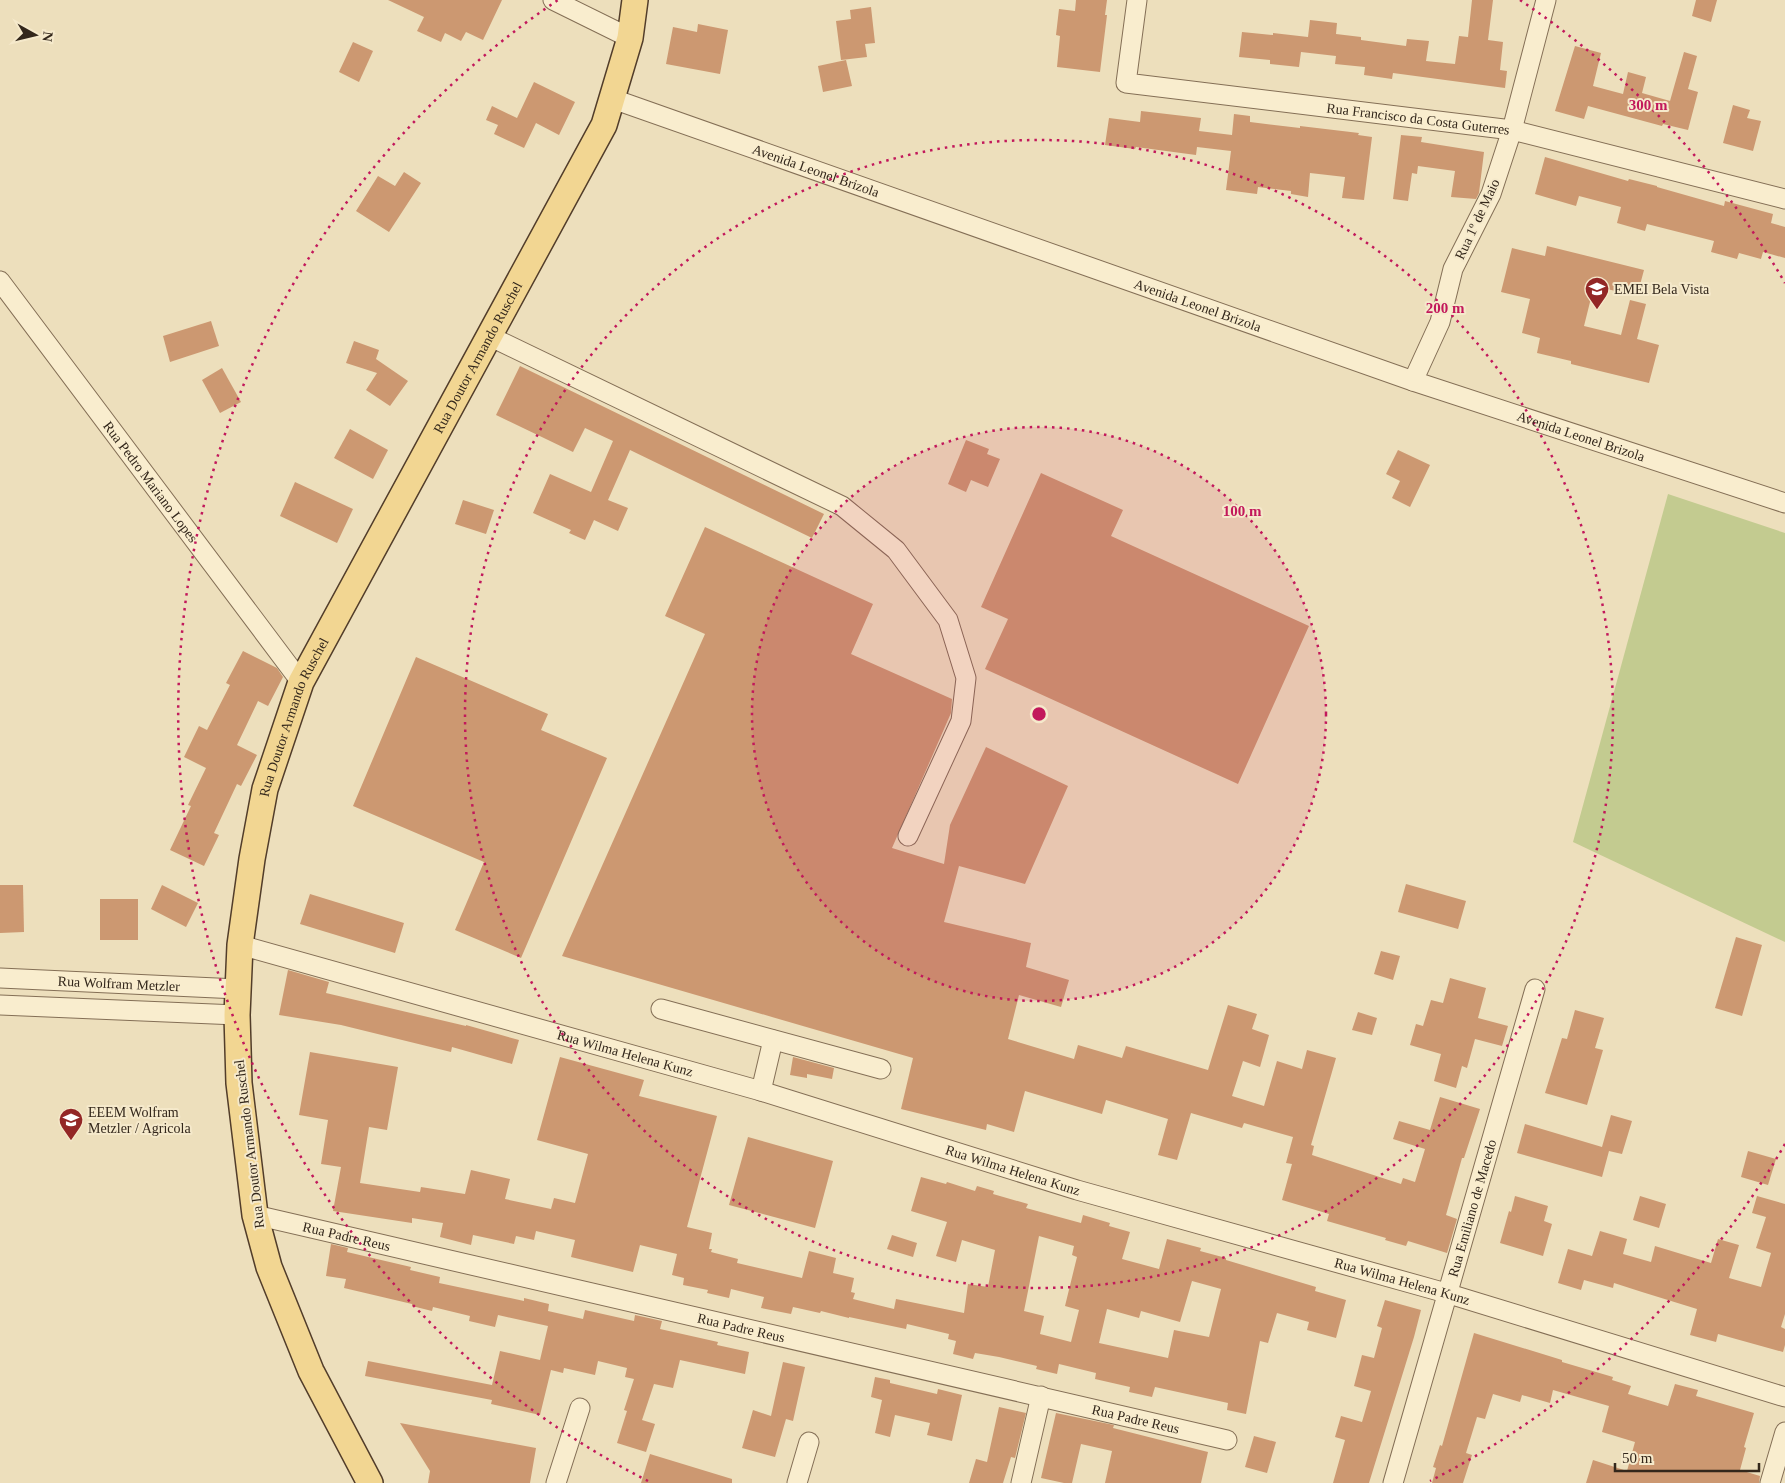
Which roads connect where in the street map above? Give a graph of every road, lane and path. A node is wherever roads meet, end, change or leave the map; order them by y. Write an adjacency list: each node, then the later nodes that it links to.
1 (554, 0): 5 (street)
2 (635, 0): 5 (main road, Rua Doutor Armando Ruschel)
3 (1137, 0): 7 (street, Rua Francisco da Costa Guterres)
4 (1546, 0): 7 (street, Rua 1º de Maio)
5 (630, 38): 6 (main road, Rua Doutor Armando Ruschel)
6 (613, 99): 10 (main road, Rua Doutor Armando Ruschel); 11 (street, Avenida Leonel Brizola)
7 (1512, 130): 8 (street, Rua Francisco da Costa Guterres); 11 (street, Rua 1º de Maio)
8 (1785, 199)
9 (0, 281): 13 (street, Rua Pedro Mariano Lopes)
10 (489, 336): 13 (main road, Rua Doutor Armando Ruschel); 14 (street)
11 (1413, 381): 12 (street, Avenida Leonel Brizola)
12 (1785, 503)
13 (301, 682): 15 (main road, Rua Doutor Armando Ruschel)
14 (908, 836)
15 (240, 945): 17 (main road, Rua Doutor Armando Ruschel); 24 (street, Rua Wilma Helena Kunz)
16 (0, 978): 17 (street, Rua Wolfram Metzler)
17 (238, 989): 21 (main road, Rua Doutor Armando Ruschel)
18 (1535, 989): 26 (street, Rua Emiliano de Macedo)
19 (0, 1005): 21 (street)
20 (661, 1009): 22 (street)
21 (237, 1015): 25 (main road, Rua Doutor Armando Ruschel)
22 (773, 1040): 23 (street); 24 (street)
23 (881, 1069)
24 (762, 1091): 26 (street, Rua Wilma Helena Kunz)
25 (255, 1215): 27 (street, Rua Padre Reus); 33 (main road, Rua Doutor Armando Ruschel)
26 (1446, 1293): 28 (street, Rua Wilma Helena Kunz); 37 (street, Rua Emiliano de Macedo)
27 (1041, 1396): 31 (street, Rua Padre Reus); 36 (street)
28 (1785, 1397)
29 (580, 1408): 34 (street)
30 (1785, 1432): 38 (street)
31 (1227, 1440)
32 (809, 1442): 35 (street)
33 (370, 1483)
34 (556, 1483)
35 (797, 1483)
36 (1021, 1483)
37 (1392, 1483)
38 (1770, 1483)

